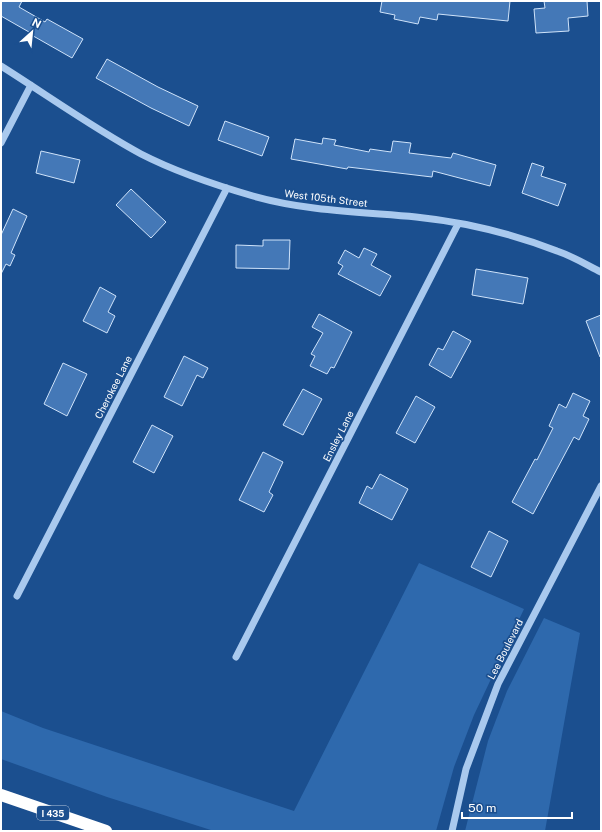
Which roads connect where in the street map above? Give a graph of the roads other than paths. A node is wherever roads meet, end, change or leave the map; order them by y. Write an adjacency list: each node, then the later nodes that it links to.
1 (1, 66): 2 (street, West 105th Street)
2 (31, 85): 3 (street); 4 (street, West 105th Street)
3 (1, 143)
4 (227, 188): 5 (street, West 105th Street); 8 (street, Cherokee Lane)
5 (458, 224): 6 (street, West 105th Street); 9 (street, Ensley Lane)
6 (601, 272)
7 (601, 486): 12 (street, Lee Boulevard)
8 (18, 596)
9 (236, 657)
10 (1, 795): 11 (highway, I 435)
11 (106, 831)
12 (452, 831)

